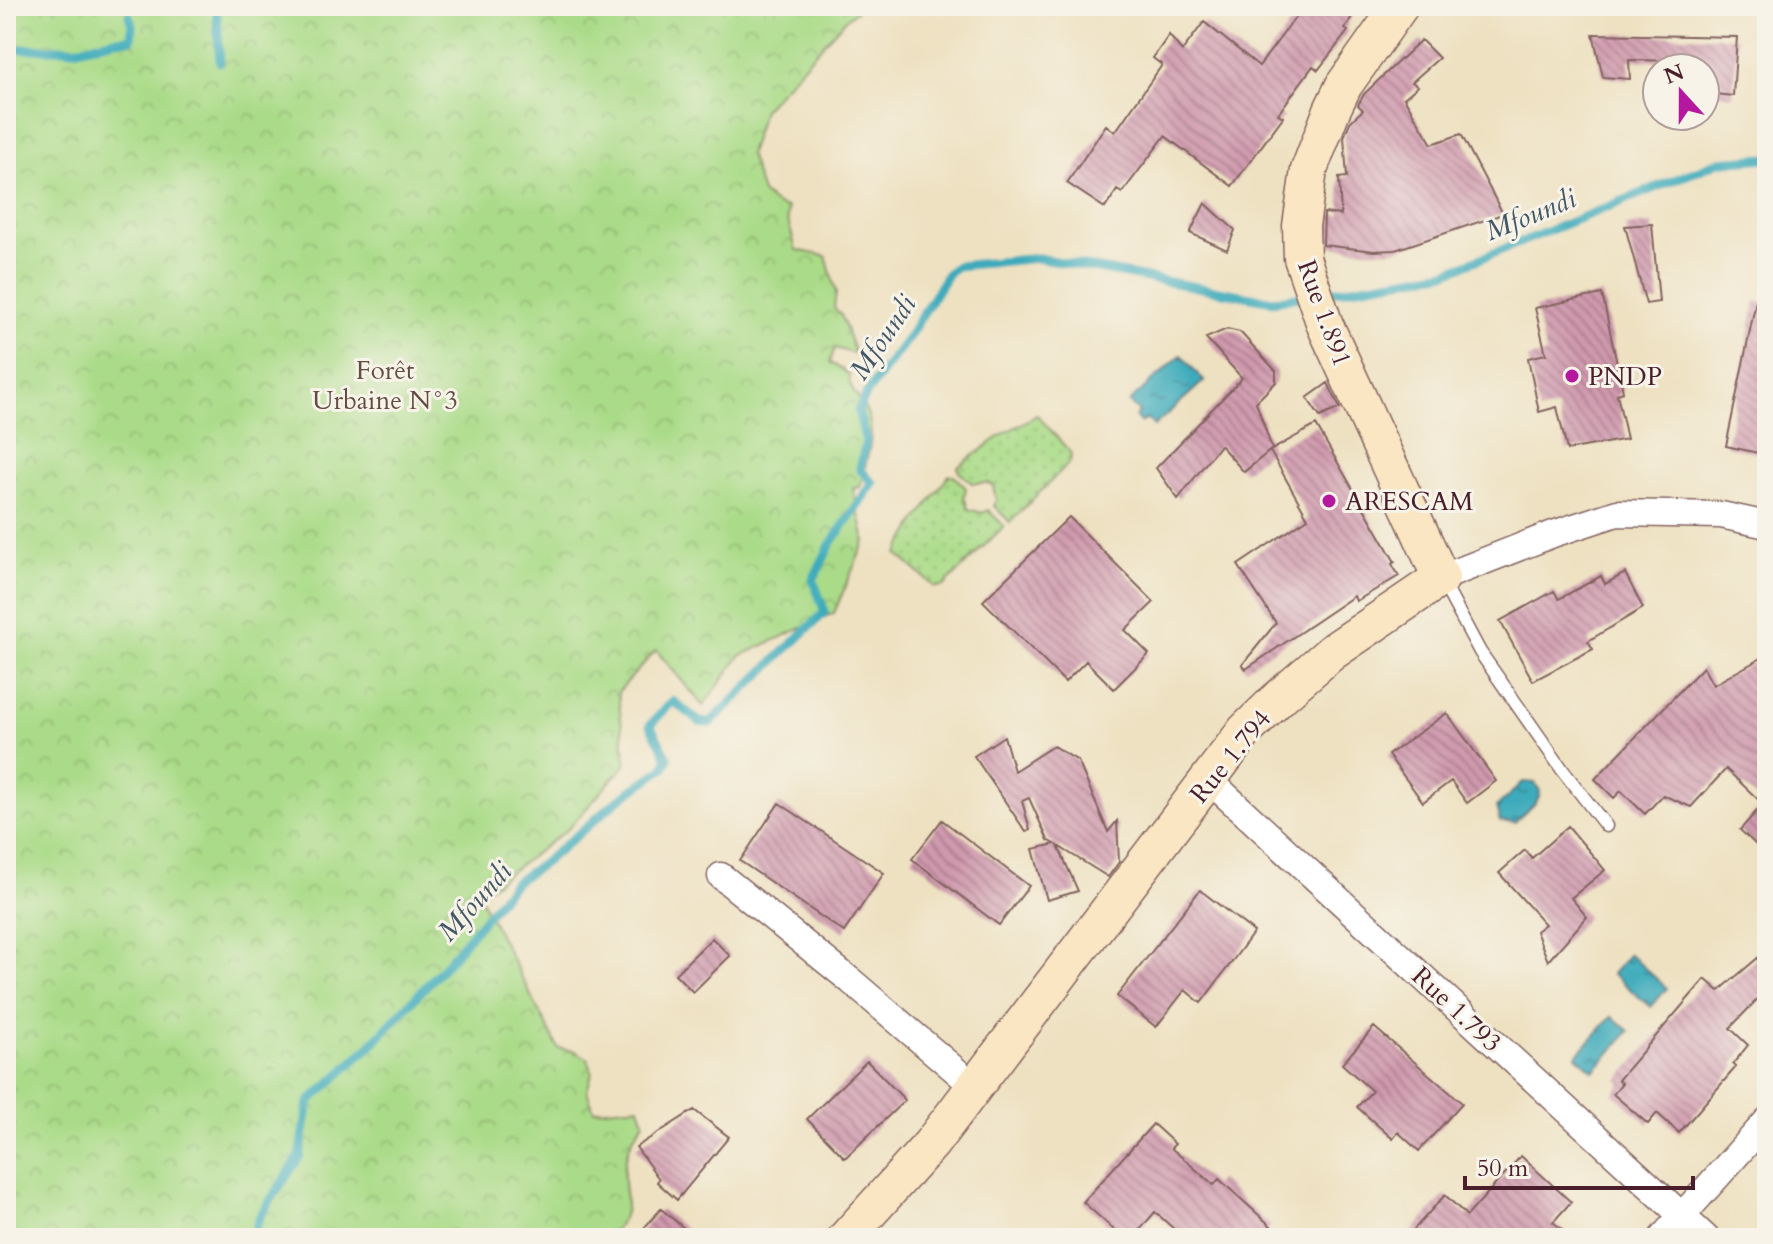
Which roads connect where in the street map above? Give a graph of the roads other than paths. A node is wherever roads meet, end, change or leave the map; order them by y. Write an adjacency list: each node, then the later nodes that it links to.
1 (1400, 6): 3 (street, Rue 1.891)
2 (1767, 525): 3 (street, Rue 1.794)
3 (1441, 578): 4 (street, Rue 1.794); 5 (lane)
4 (1209, 780): 7 (street, Rue 1.794); 9 (street, Rue 1.793)
5 (1606, 826)
6 (721, 876): 7 (street)
7 (975, 1087): 10 (street, Rue 1.794)
8 (1767, 1121): 9 (street)
9 (1682, 1216): 11 (street); 12 (street, Rue 1.793)
10 (846, 1238)
11 (1662, 1238)
12 (1706, 1238)

